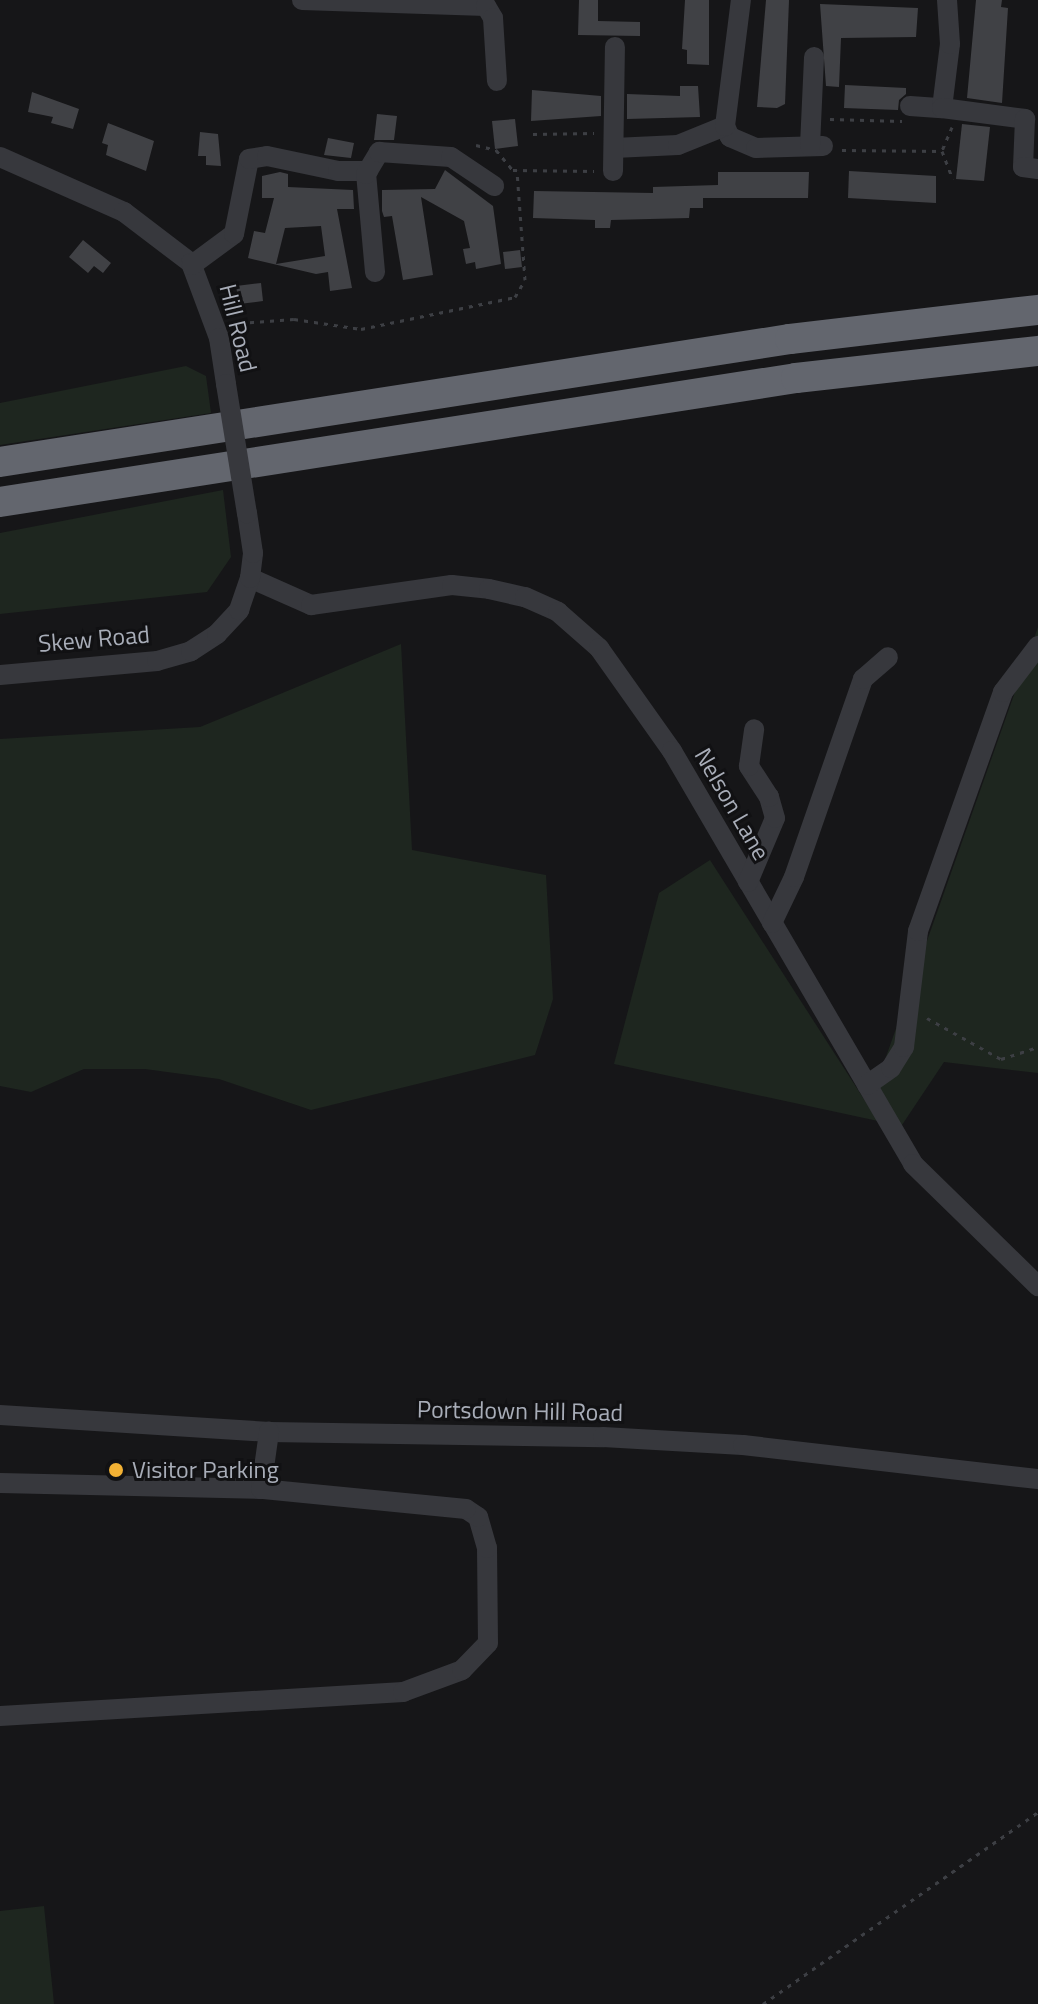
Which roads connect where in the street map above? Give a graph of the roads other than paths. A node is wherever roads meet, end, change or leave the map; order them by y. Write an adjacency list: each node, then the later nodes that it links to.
1 (302, 0): 4 (street)
2 (741, 0): 10 (street)
3 (947, 0): 9 (street)
4 (429, 2): 7 (street)
5 (615, 47): 11 (street)
6 (814, 57): 10 (street)
7 (497, 81)
8 (910, 106): 9 (street)
9 (948, 109): 13 (street)
10 (725, 126): 11 (street)
11 (614, 142): 15 (street)
12 (0, 157): 17 (street, Hill Road)
13 (1038, 169)
14 (368, 171): 16 (street); 17 (street); 18 (street)
15 (613, 171)
16 (494, 186)
17 (192, 265): 23 (street, Hill Road, bridge)
18 (375, 272)
19 (1038, 310): 21 (highway)
20 (1038, 351): 22 (highway)
21 (0, 462)
22 (0, 502)
23 (250, 578): 26 (street, Skew Road); 28 (street, Nelson Lane)
24 (1038, 646): 30 (street)
25 (888, 657): 29 (street)
26 (0, 675)
27 (754, 729): 28 (street)
28 (748, 882): 29 (street, Nelson Lane)
29 (772, 923): 30 (street, Nelson Lane)
30 (867, 1085): 31 (street, Nelson Lane)
31 (1038, 1286)
32 (0, 1415): 33 (street, Portsdown Hill Road)
33 (269, 1432): 34 (street, Portsdown Hill Road); 36 (street)
34 (1038, 1479)
35 (0, 1483): 36 (street)
36 (261, 1489): 37 (street)
37 (0, 1716)

